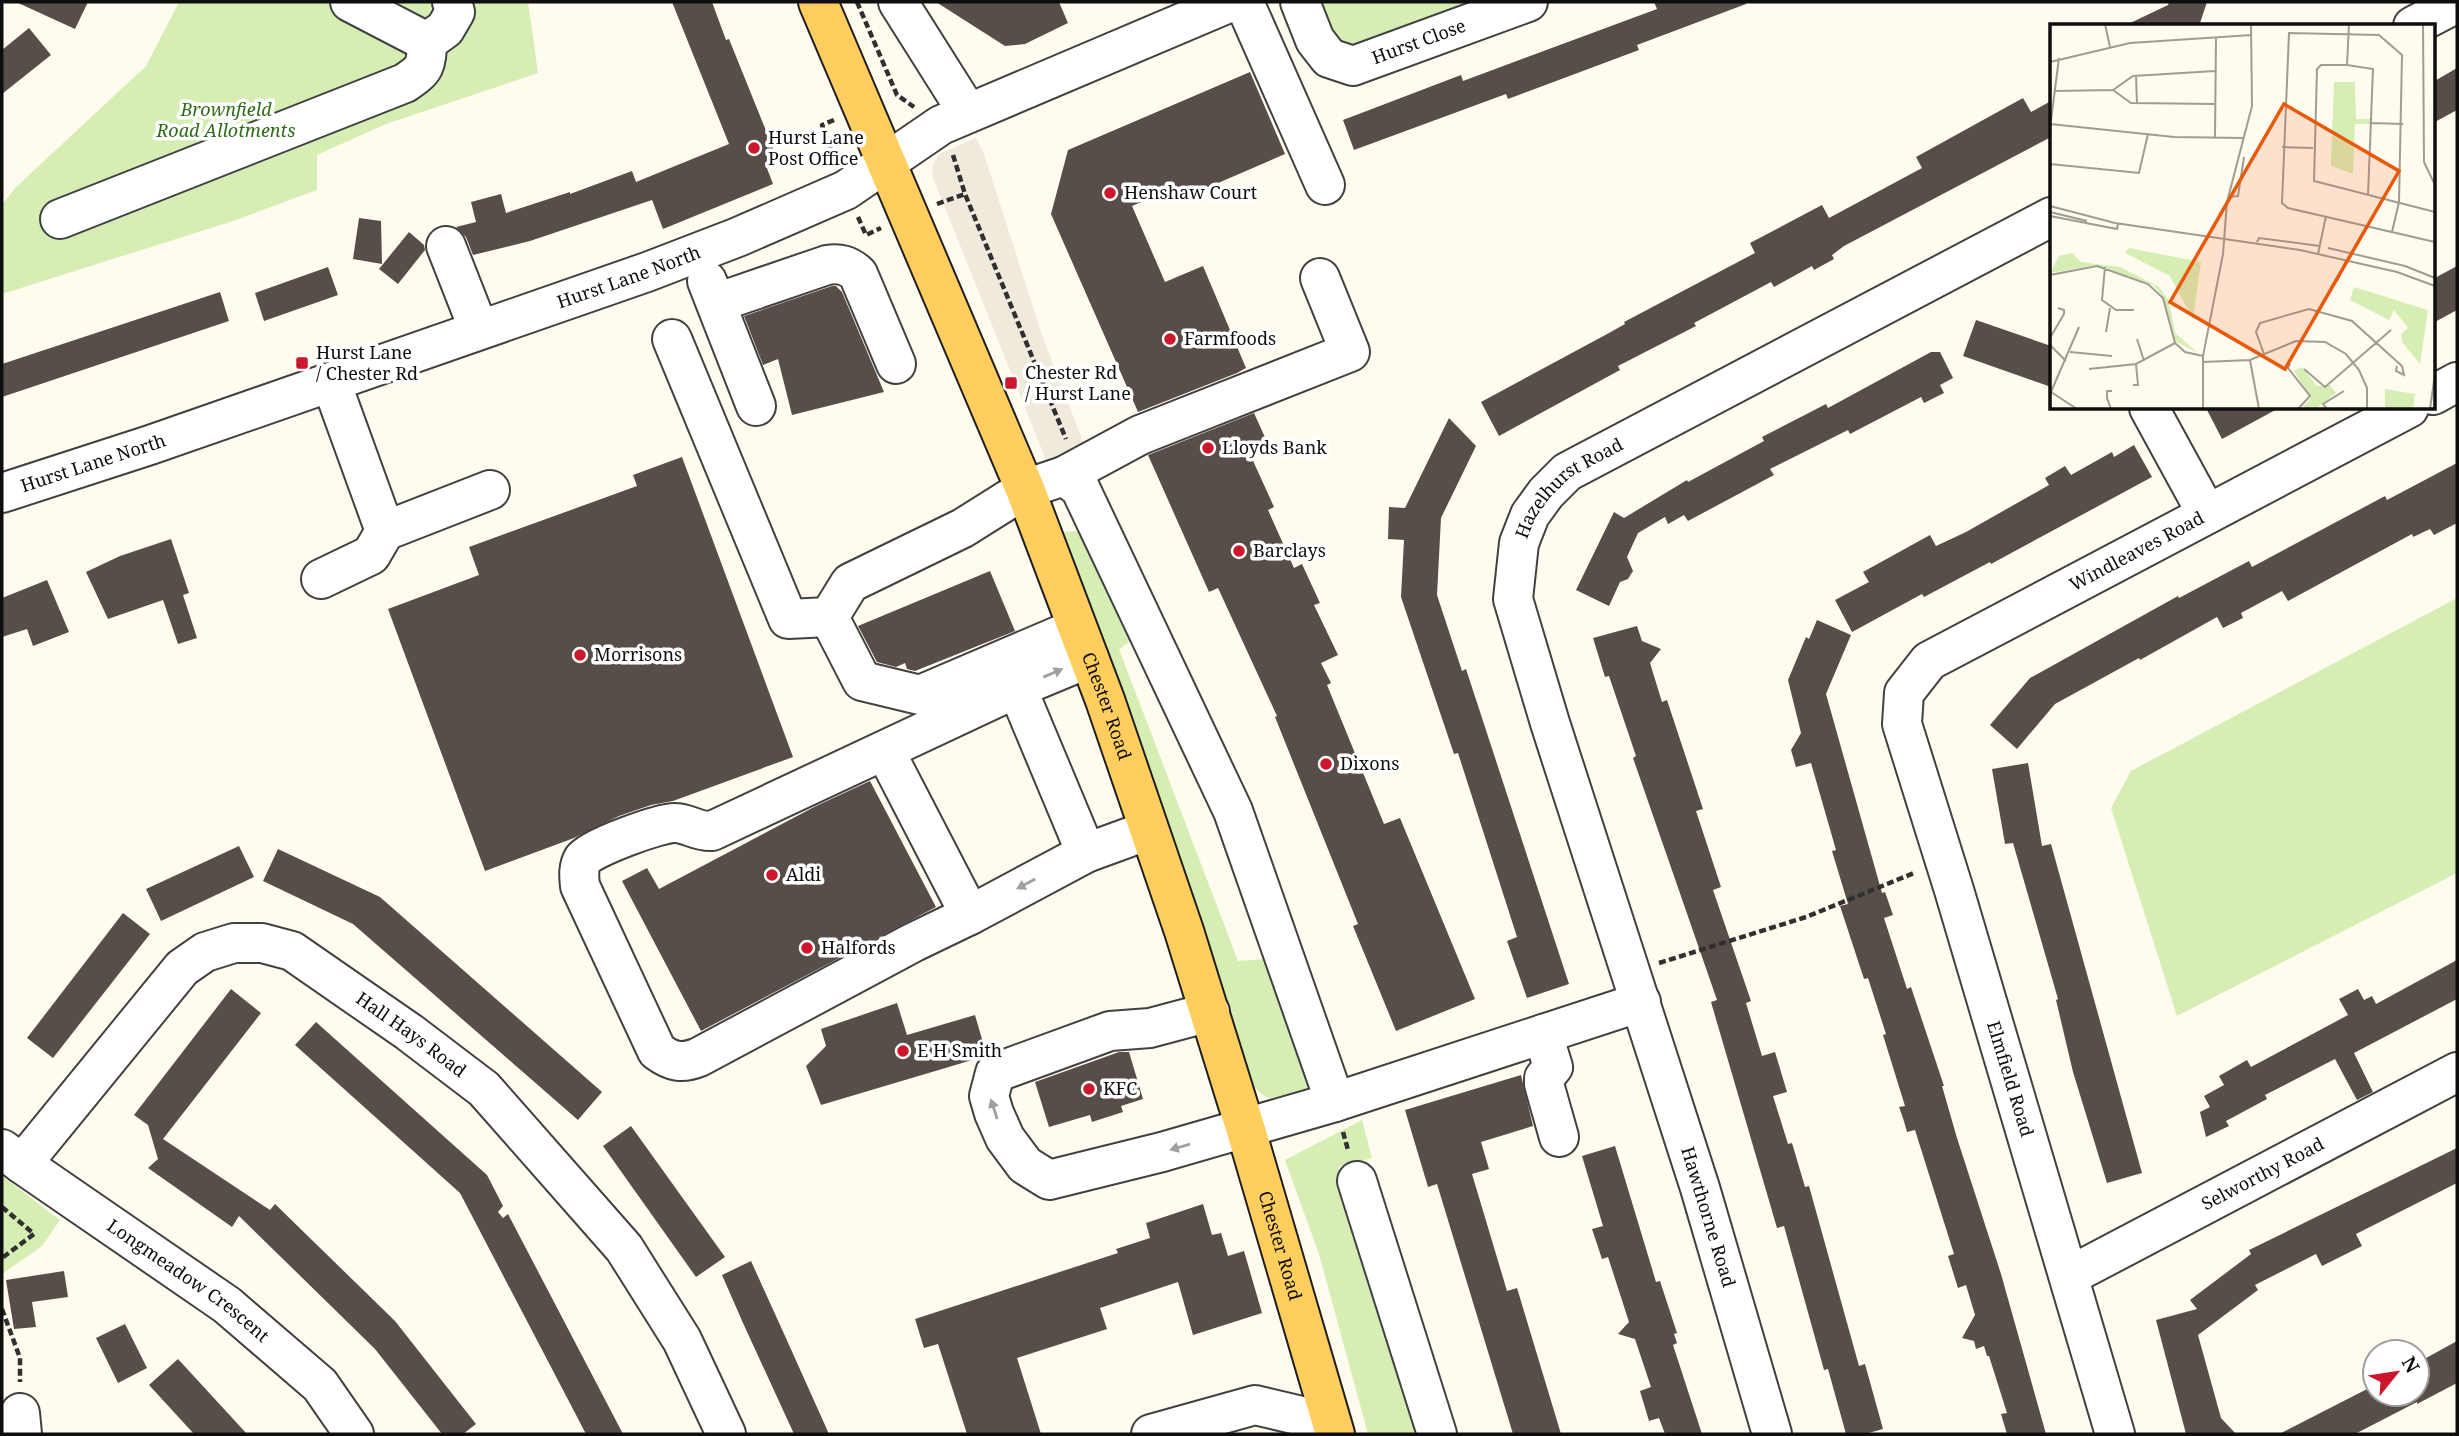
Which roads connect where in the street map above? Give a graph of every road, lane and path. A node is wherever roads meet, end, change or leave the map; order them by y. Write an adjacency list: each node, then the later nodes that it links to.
1 (452, 2): 12 (street)
2 (818, 2): 14 (main road, Chester Road)
3 (857, 2): 13 (path)
4 (898, 2): 13 (street)
5 (1231, 2): 13 (street, Hurst Lane North)
6 (1244, 2): 15 (street)
7 (1300, 2): 8 (street, Hurst Close)
8 (1528, 2)
9 (359, 3): 12 (street)
10 (2457, 3): 11 (street)
11 (2417, 24)
12 (427, 42): 16 (street)
13 (955, 119): 14 (street, Hurst Lane North); 31 (path)
14 (888, 163): 19 (street, Hurst Lane North); 32 (main road, Chester Road)
15 (1325, 185)
16 (60, 219)
17 (2050, 221): 47 (street, Hazelhurst Road)
18 (446, 246): 22 (street)
19 (696, 253): 21 (street); 22 (street, Hurst Lane North)
20 (1320, 278): 31 (street)
21 (716, 303): 24 (street); 28 (street)
22 (479, 330): 25 (street, Hurst Lane North)
23 (672, 339): 38 (street)
24 (896, 363)
25 (331, 382): 34 (street, Hurst Lane North); 36 (street)
26 (2457, 382): 27 (street)
27 (2434, 394)
28 (756, 406)
29 (2150, 410): 35 (street)
30 (2405, 410): 35 (street, Windleaves Road)
31 (1066, 461): 32 (street); 51 (street)
32 (1025, 489): 38 (street); 39 (main road, Chester Road)
33 (490, 490): 36 (street)
34 (2, 494)
35 (2207, 514): 41 (street, Windleaves Road)
36 (385, 531): 37 (street)
37 (321, 579)
38 (829, 617): 39 (street)
39 (1083, 643): 40 (street, one-way to 39); 43 (main road, Chester Road)
40 (1017, 688): 42 (street); 44 (street)
41 (1902, 724): 45 (street, Elmfield Road)
42 (885, 751): 46 (street); 46 (street)
43 (1149, 830): 44 (street); 48 (main road, Chester Road)
44 (1086, 853): 46 (street, one-way to 46)
45 (1944, 860): 47 (path); 58 (street, Elmfield Road)
46 (970, 915)
47 (1636, 986): 49 (street); 66 (street, Hawthorne Road)
48 (1210, 1012): 52 (main road, Chester Road); 52 (street, one-way to 48)
49 (1543, 1034): 51 (street); 53 (street)
50 (2457, 1072): 58 (street, Selworthy Road)
51 (1335, 1102): 52 (street)
52 (1245, 1128): 61 (main road, Chester Road)
53 (1559, 1136)
54 (12, 1156): 62 (street, Longmeadow Crescent); 63 (street, Hall Hays Road)
55 (1357, 1181): 65 (street)
56 (2, 1207): 57 (path)
57 (2, 1258)
58 (2069, 1276): 67 (street, Elmfield Road)
59 (2, 1309): 60 (path)
60 (21, 1424)
61 (1333, 1429): 64 (street)
62 (354, 1434)
63 (726, 1434)
64 (1151, 1434)
65 (1437, 1434)
66 (1772, 1434)
67 (2115, 1434)

